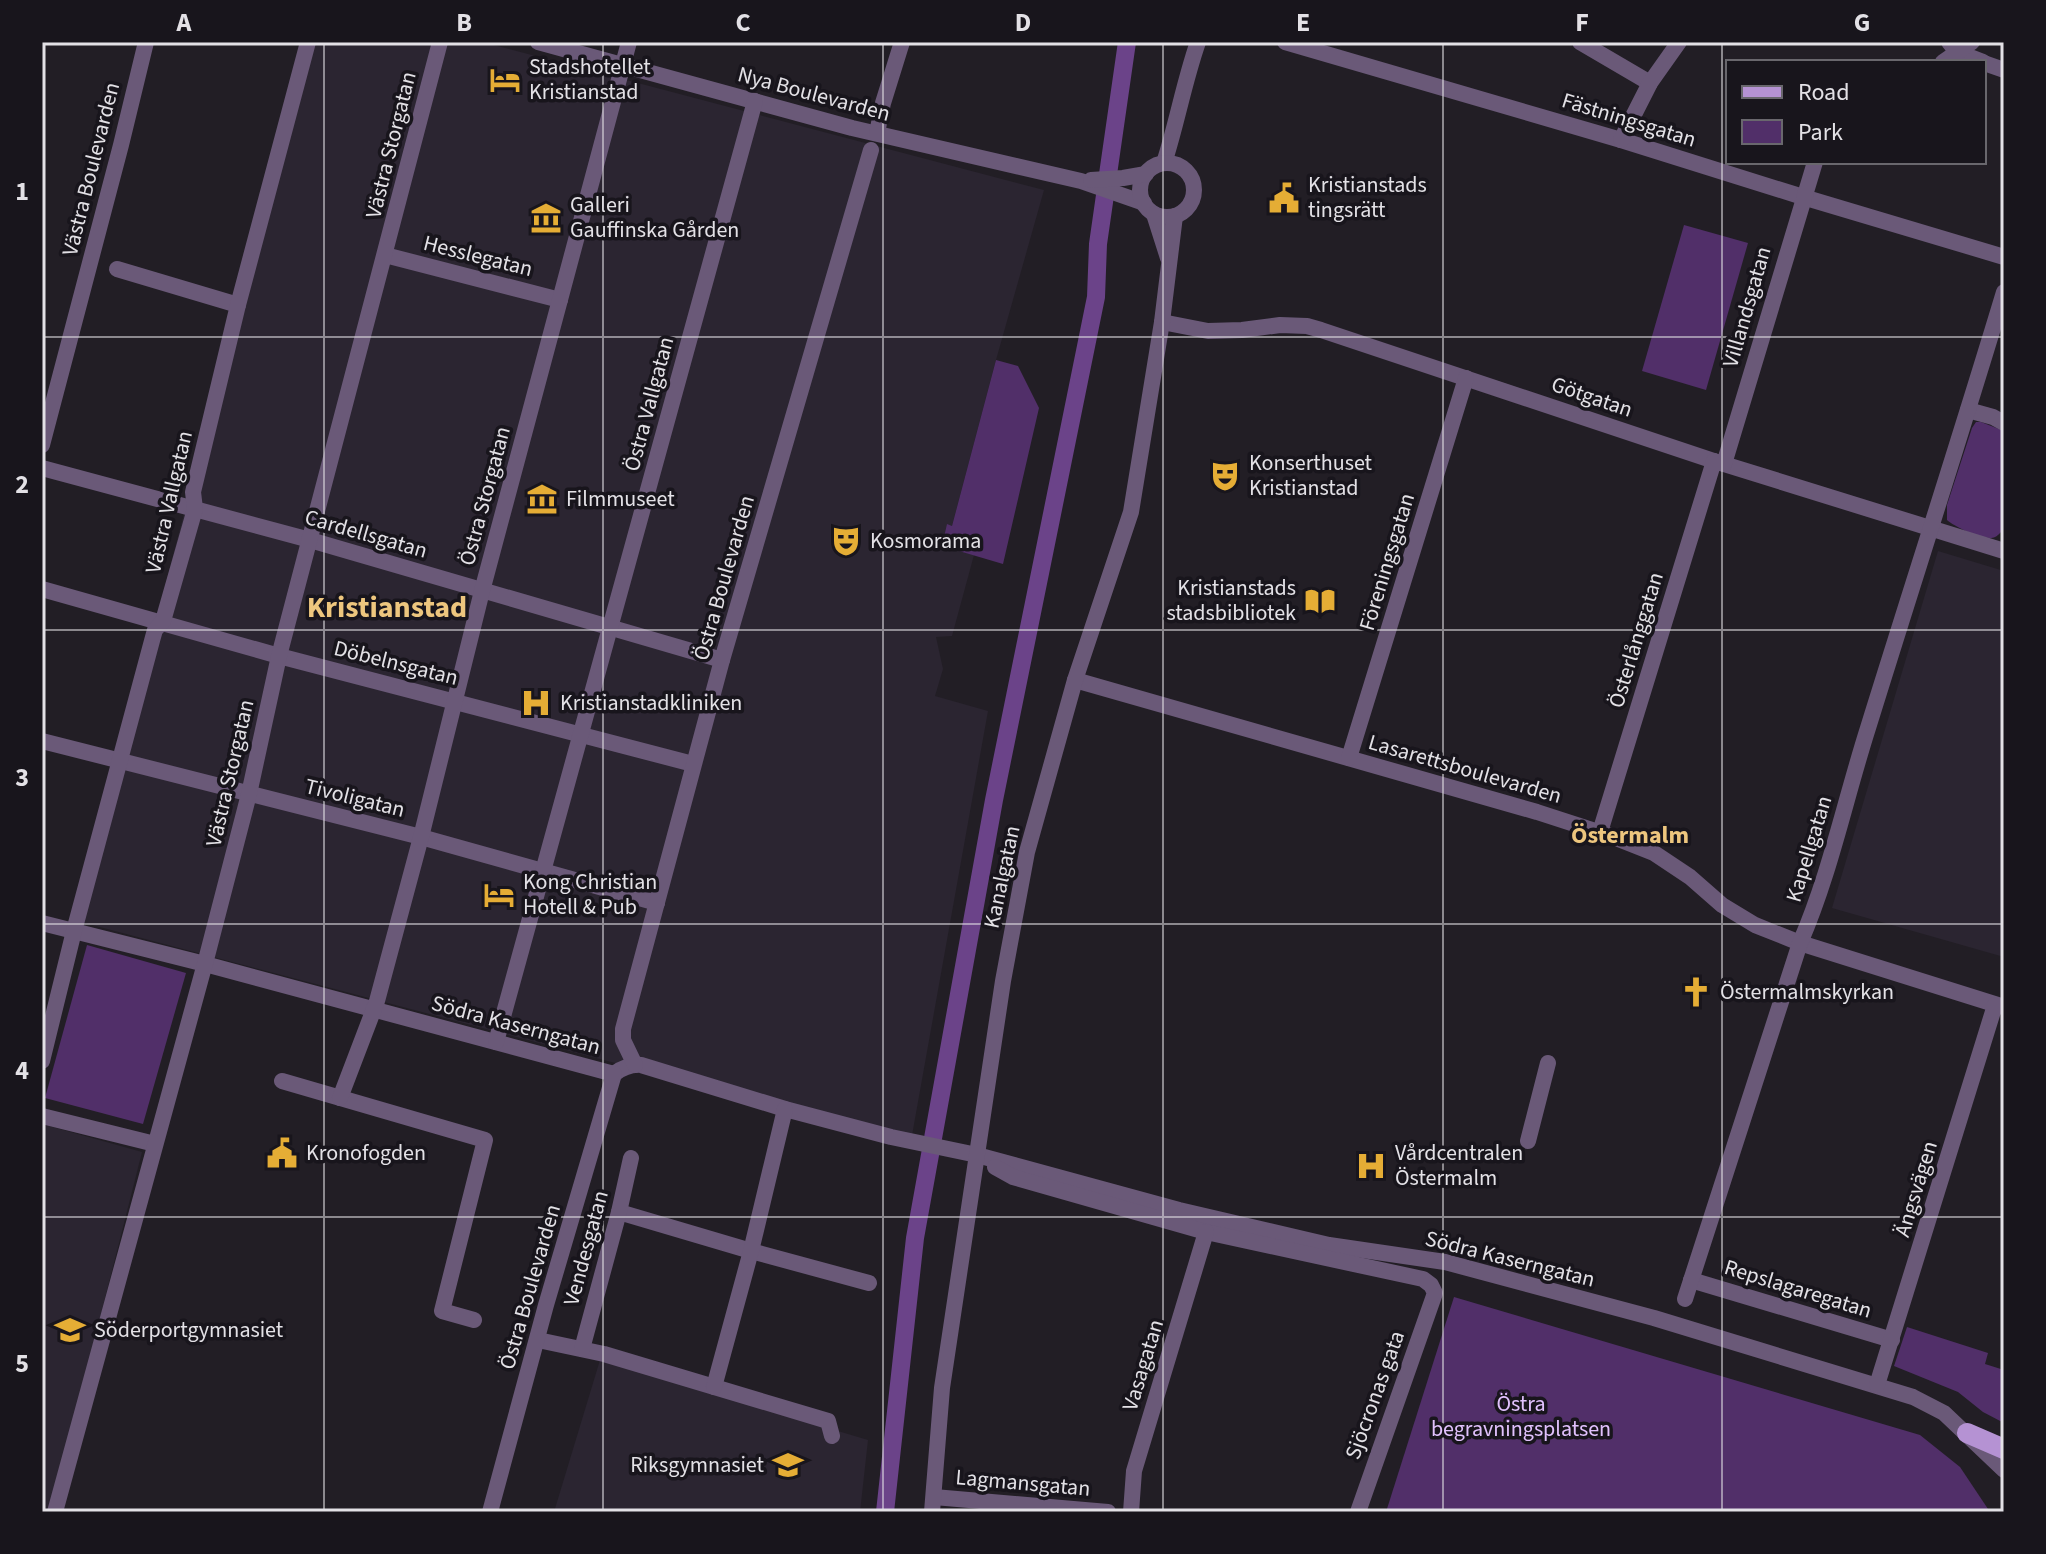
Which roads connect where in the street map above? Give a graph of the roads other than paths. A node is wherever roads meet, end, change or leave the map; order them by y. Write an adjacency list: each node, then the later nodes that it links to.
1 (146, 42): 40 (street, Västra Boulevarden)
2 (308, 42): 35 (street, Västra Vallgatan)
3 (440, 42): 29 (street, Västra Storgatan)
4 (538, 42): 14 (street, Nya Boulevarden)
5 (629, 42): 14 (street, Östra Storgatan)
6 (902, 42): 18 (street)
7 (1198, 42): 17 (street)
8 (1285, 42): 19 (street, Fästningsgatan)
9 (1580, 42): 15 (street)
10 (1679, 42): 15 (street)
11 (1972, 42): 12 (street)
12 (1950, 52): 13 (street)
13 (1976, 60)
14 (623, 65): 16 (street, Nya Boulevarden); 34 (street, Östra Storgatan)
15 (1650, 83): 19 (street)
16 (755, 101): 18 (street, Nya Boulevarden); 50 (street, Östra Vallgatan)
17 (1181, 107): 21 (street); 23 (street)
18 (877, 133): 25 (street, Nya Boulevarden)
19 (1621, 140): 26 (street, Fästningsgatan)
20 (871, 150): 52 (street, Östra Boulevarden)
21 (1164, 163): 23 (street); 24 (street)
22 (1814, 164): 26 (street, Villandsgatan)
23 (1184, 168): 28 (street)
24 (1146, 174): 25 (street, Nya Boulevarden); 27 (street)
25 (1122, 187): 27 (street, Nya Boulevarden)
26 (1803, 197): 30 (street, Fästningsgatan); 41 (street, Villandsgatan)
27 (1149, 208): 28 (street); 31 (street, Kanalgatan)
28 (1175, 216): 31 (street, Kanalgatan)
29 (385, 255): 34 (street, Hesslegatan); 45 (street, Västra Storgatan)
30 (2004, 257)
31 (1169, 262): 36 (street, Kanalgatan)
32 (117, 269): 35 (street)
33 (2004, 292): 38 (street, Kapellgatan)
34 (560, 300): 48 (street, Östra Storgatan)
35 (238, 305): 43 (street, Västra Vallgatan)
36 (1162, 322): 37 (street, Götgatan); 53 (street, Kanalgatan)
37 (1466, 378): 41 (street, Götgatan); 57 (street, Föreningsgatan)
38 (1968, 410): 39 (street); 44 (street, Kapellgatan)
39 (2004, 423)
40 (42, 445)
41 (1719, 463): 44 (street, Götgatan); 61 (street, Österlånggatan)
42 (42, 468): 43 (street, Cardellsgatan)
43 (195, 509): 45 (street, Cardellsgatan); 49 (street, Västra Vallgatan)
44 (1932, 527): 46 (street, Götgatan); 67 (street, Kapellgatan)
45 (310, 540): 48 (street, Cardellsgatan); 51 (street, Västra Storgatan)
46 (2004, 551)
47 (42, 589): 49 (street, Döbelnsgatan)
48 (482, 591): 50 (street, Cardellsgatan); 54 (street, Östra Storgatan)
49 (163, 621): 51 (street, Döbelnsgatan); 58 (street, Västra Vallgatan)
50 (609, 628): 52 (street, Cardellsgatan); 55 (street, Östra Vallgatan)
51 (279, 656): 54 (street, Döbelnsgatan); 60 (street, Västra Storgatan)
52 (722, 660): 59 (street, Östra Boulevarden)
53 (1075, 680): 57 (street, Lasarettsboulevarden); 82 (street, Kanalgatan)
54 (455, 701): 55 (street, Döbelnsgatan); 62 (street, Östra Storgatan)
55 (580, 733): 59 (street, Döbelnsgatan); 63 (street, Östra Vallgatan)
56 (42, 741): 58 (street, Tivoligatan)
57 (1349, 758): 61 (street, Lasarettsboulevarden)
58 (119, 761): 60 (street, Tivoligatan); 66 (street, Västra Vallgatan)
59 (693, 764): 64 (street, Östra Boulevarden)
60 (249, 794): 62 (street, Tivoligatan); 68 (street, Västra Storgatan)
61 (1600, 832): 67 (street, Lasarettsboulevarden)
62 (421, 837): 63 (street, Tivoligatan); 70 (street, Östra Storgatan)
63 (543, 872): 64 (street, Tivoligatan); 71 (street, Östra Vallgatan)
64 (657, 903): 74 (street, Östra Boulevarden)
65 (42, 923): 66 (street, Södra Kaserngatan)
66 (74, 931): 68 (street, Södra Kaserngatan); 72 (street, Västra Vallgatan)
67 (1800, 943): 69 (street, Lasarettsboulevarden); 87 (street, Kapellgatan)
68 (205, 964): 70 (street, Södra Kaserngatan); 81 (street, Västra Storgatan)
69 (2000, 1006): 93 (street, Ängsvägen)
70 (374, 1009): 71 (street, Södra Kaserngatan); 77 (street, Östra Storgatan)
71 (496, 1042): 75 (street, Södra Kaserngatan)
72 (42, 1061)
73 (1548, 1063): 80 (street)
74 (635, 1065): 75 (street, Södra Kaserngatan); 78 (street, Södra Kaserngatan)
75 (614, 1074): 92 (street, Östra Boulevarden)
76 (282, 1081): 77 (street)
77 (340, 1098): 91 (street)
78 (785, 1109): 82 (street, Södra Kaserngatan); 86 (street)
79 (42, 1116): 81 (street)
80 (1528, 1141)
81 (155, 1144): 102 (street, Västra Storgatan)
82 (977, 1155): 85 (street, Södra Kaserngatan); 95 (street, Södra Kaserngatan); 101 (street, Kanalgatan)
83 (631, 1158): 84 (street, Vendesgatan)
84 (619, 1212): 86 (street); 94 (street, Vendesgatan)
85 (1206, 1232): 89 (street, Södra Kaserngatan); 105 (street, Vasagatan)
86 (751, 1251): 88 (street); 96 (street)
87 (1691, 1280): 90 (street, Kapellgatan); 93 (street, Repslagaregatan)
88 (869, 1283)
89 (1435, 1293): 106 (street, Sjöcronas gata)
90 (1685, 1299)
91 (474, 1320)
92 (538, 1340): 94 (street); 103 (street, Östra Boulevarden)
93 (1892, 1340): 95 (street, Ängsvägen)
94 (582, 1349): 96 (street)
95 (1877, 1385): 97 (street, Södra Kaserngatan)
96 (714, 1387): 98 (street)
97 (1967, 1433): 99 (main road); 100 (street, Södra Kaserngatan)
98 (832, 1436)
99 (2004, 1449)
100 (2004, 1470)
101 (933, 1505): 104 (street, Lagmansgatan)
102 (55, 1512)
103 (490, 1512)
104 (1108, 1512)
105 (1131, 1512)
106 (1358, 1512)

